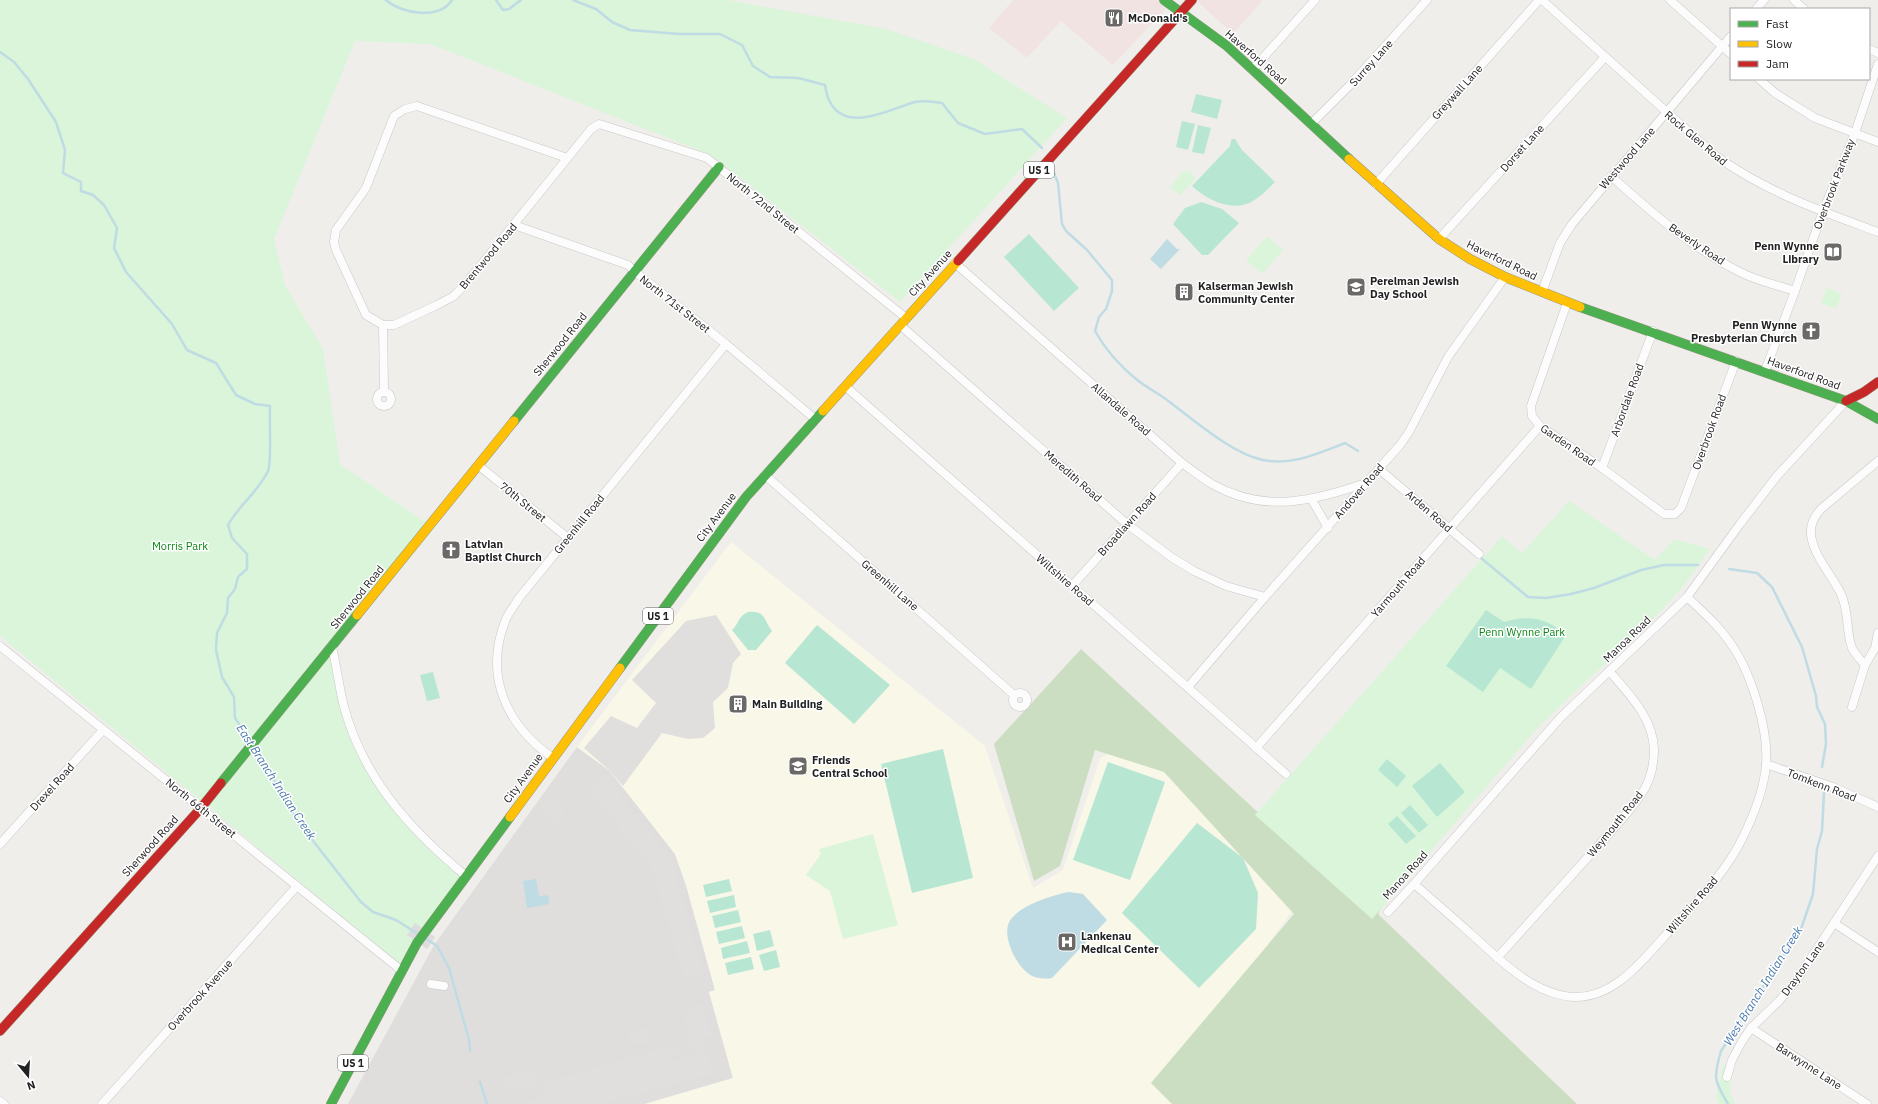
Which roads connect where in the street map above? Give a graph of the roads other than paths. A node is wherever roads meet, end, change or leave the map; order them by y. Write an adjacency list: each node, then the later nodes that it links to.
1 (1164, 0): 11 (main road, Haverford Road)
2 (1192, 0): 11 (main road, City Avenue / US 1)
3 (1314, 0): 17 (street)
4 (1427, 0): 20 (street, Surrey Lane)
5 (1540, 0): 15 (street, Rock Glen Road); 27 (street, Greywall Lane)
6 (1670, 0): 13 (street)
7 (1764, 0): 9 (street)
8 (1794, 0): 10 (street)
9 (1757, 8)
10 (1803, 8)
11 (1180, 13): 17 (main road, Haverford Road); 32 (main road, City Avenue / US 1)
12 (1730, 37): 13 (street, Westwood Lane)
13 (1722, 46): 14 (street); 19 (street, Westwood Lane)
14 (1730, 53)
15 (1605, 57): 19 (street, Rock Glen Road); 31 (street, Dorset Lane)
16 (1878, 64): 22 (street, Overbrook Parkway)
17 (1252, 70): 20 (main road, Haverford Road)
18 (1760, 80): 22 (street)
19 (1667, 113): 26 (street, Westwood Lane); 28 (street, Rock Glen Road)
20 (1312, 123): 27 (main road, Haverford Road)
21 (599, 124): 24 (street, Brentwood Road); 25 (street, North 72nd Street)
22 (1854, 133): 23 (street); 28 (street, Overbrook Parkway)
23 (1878, 142)
24 (568, 158): 29 (street, Brentwood Road); 39 (street)
25 (719, 167): 33 (main road, Sherwood Road); 38 (street, North 72nd Street)
26 (1611, 176): 35 (street, Beverly Road); 36 (street, Westwood Lane)
27 (1376, 184): 31 (main road, Haverford Road)
28 (1823, 211): 30 (street, Rock Glen Road); 35 (street, Overbrook Parkway)
29 (514, 225): 33 (street, North 71st Street); 39 (street, Brentwood Road)
30 (1878, 232)
31 (1439, 239): 34 (main road, Haverford Road)
32 (956, 263): 38 (main road, City Avenue / US 1); 52 (street, Allandale Road)
33 (634, 271): 41 (street, North 71st Street); 53 (main road, Sherwood Road)
34 (1505, 277): 36 (main road, Haverford Road); 54 (street, Andover Road)
35 (1795, 291): 43 (street, Overbrook Parkway)
36 (1542, 292): 37 (main road, Haverford Road)
37 (1567, 303): 40 (main road, Haverford Road); 50 (street, Garden Road)
38 (903, 321): 45 (main road, City Avenue / US 1); 60 (street, Meredith Road)
39 (383, 325): 46 (street)
40 (1652, 331): 42 (main road, Haverford Road); 55 (street, Arbordale Road)
41 (726, 344): 48 (street, North 71st Street); 63 (street, Greenhill Road)
42 (1736, 361): 43 (main road, Haverford Road); 59 (street, Overbrook Road)
43 (1765, 371): 47 (main road, Haverford Road)
44 (1878, 382): 47 (main road, Manoa Road)
45 (845, 386): 48 (main road, City Avenue / US 1); 65 (street, Wiltshire Road)
46 (384, 391)
47 (1846, 401): 49 (main road, Haverford Road); 67 (street, Manoa Road)
48 (815, 419): 56 (main road, City Avenue / US 1)
49 (1878, 419)
50 (1540, 426): 55 (street, Garden Road); 62 (street, Yarmouth Road)
51 (1878, 461): 71 (street)
52 (1182, 463): 58 (street, Allandale Road); 60 (street, Broadlawn Road)
53 (478, 465): 63 (street, 70th Street); 69 (main road, Sherwood Road)
54 (1379, 468): 57 (street, Andover Road); 62 (street, Arden Road)
55 (1602, 468): 59 (street, Garden Road)
56 (765, 475): 74 (street, Greenhill Lane); 78 (main road, City Avenue / US 1)
57 (1366, 483): 58 (street, Allandale Road); 61 (street, Andover Road)
58 (1312, 500): 61 (street)
59 (1682, 504)
60 (1127, 524): 65 (street, Broadlawn Road); 66 (street, Meredith Road)
61 (1328, 528): 66 (street, Andover Road)
62 (1449, 529): 64 (street, Arden Road); 77 (street, Yarmouth Road)
63 (568, 538): 78 (street, Greenhill Road)
64 (1479, 554)
65 (1072, 586): 73 (street, Wiltshire Road)
66 (1265, 597): 73 (street, Andover Road)
67 (1687, 597): 72 (street, Manoa Road); 79 (street, Wiltshire Road)
68 (1878, 633): 71 (street)
69 (332, 646): 82 (main road, Sherwood Road); 85 (street)
70 (2, 651): 76 (street, North 66th Street)
71 (1865, 665): 75 (street)
72 (1610, 672): 86 (street, Manoa Road); 91 (street, Weymouth Road)
73 (1188, 687): 77 (street, Wiltshire Road)
74 (1014, 695)
75 (1852, 707)
76 (103, 730): 82 (street, North 66th Street); 83 (street, Drexel Road)
77 (1256, 748): 80 (street, Wiltshire Road)
78 (553, 758): 85 (main road, City Avenue / US 1)
79 (1766, 764): 81 (street, Tomkenn Road); 91 (street, Wiltshire Road)
80 (1286, 774)
81 (1878, 807)
82 (201, 808): 87 (street, North 66th Street); 96 (main road, Sherwood Road)
83 (0, 844)
84 (1878, 856): 89 (street, Drayton Lane)
85 (466, 876): 92 (main road, City Avenue / US 1)
86 (1414, 884): 88 (street, Manoa Road); 91 (street, Wiltshire Road)
87 (297, 886): 92 (street, North 66th Street); 100 (street, Overbrook Avenue)
88 (1388, 912)
89 (1834, 923): 90 (street); 95 (street, Drayton Lane)
90 (1878, 952)
91 (1497, 958)
92 (402, 971): 101 (main road, City Avenue / US 1)
93 (431, 984): 94 (street)
94 (444, 986)
95 (1751, 1028): 97 (street, Drayton Lane); 102 (street, Barwynne Lane)
96 (0, 1031)
97 (1727, 1077)
98 (0, 1101): 99 (street)
99 (4, 1104)
100 (102, 1104)
101 (331, 1104)
102 (1867, 1104)

